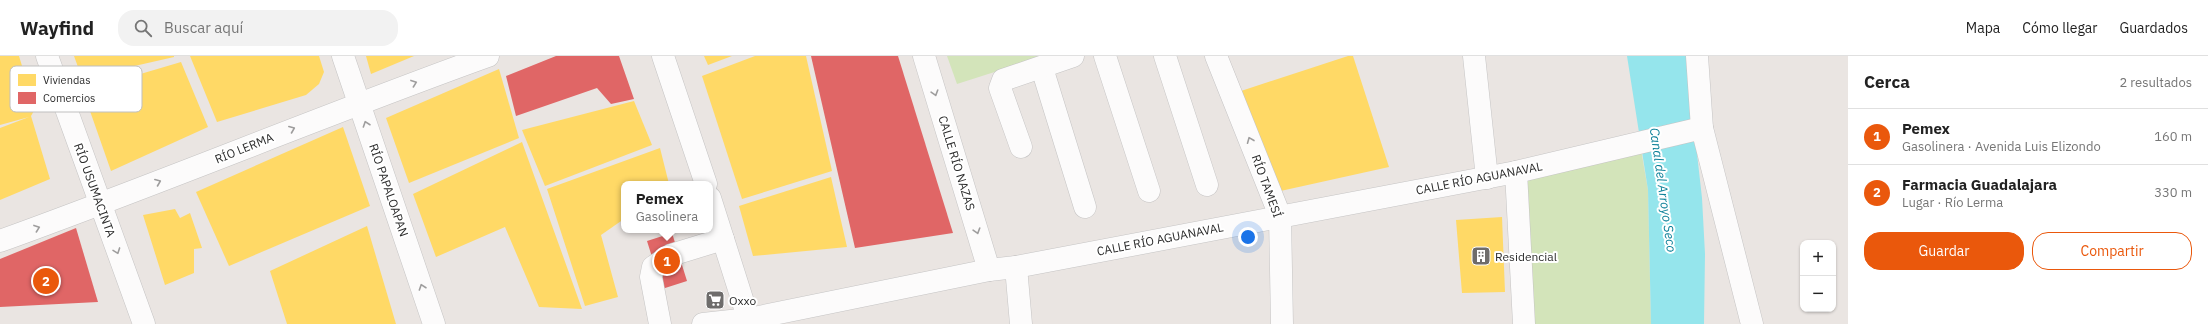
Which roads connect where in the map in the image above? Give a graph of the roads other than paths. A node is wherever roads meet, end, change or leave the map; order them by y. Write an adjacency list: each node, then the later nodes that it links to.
1 (47, 56): 12 (street, RÍO USUMACINTA)
2 (343, 56): 14 (street, RÍO PAPALOAPAN)
3 (488, 56): 14 (street, RÍO LERMA, one-way to 3)
4 (663, 56): 20 (street)
5 (924, 56): 30 (street, CALLE RÍO NAZAS, one-way to 30)
6 (1073, 56): 13 (street)
7 (1105, 56): 22 (street)
8 (1165, 56): 21 (street)
9 (1216, 56): 26 (street, RÍO TAMESÍ, one-way to 9)
10 (1474, 56): 19 (street)
11 (1697, 56): 16 (street)
12 (51, 66)
13 (1042, 68): 17 (street); 24 (street)
14 (359, 102): 23 (street, RÍO LERMA, one-way to 14); 33 (street, RÍO PAPALOAPAN, one-way to 14)
15 (67, 112): 23 (street, RÍO USUMACINTA)
16 (1697, 129): 18 (street, CALLE RÍO AGUANAVAL); 39 (street)
17 (1021, 146)
18 (1516, 172): 19 (street, CALLE RÍO AGUANAVAL); 38 (street)
19 (1487, 178): 26 (street, CALLE RÍO AGUANAVAL)
20 (705, 181)
21 (1207, 186)
22 (1149, 191)
23 (100, 205): 28 (street, RÍO LERMA, one-way to 23); 32 (street, RÍO USUMACINTA, one-way to 32)
24 (1085, 207)
25 (713, 208): 27 (street)
26 (1280, 216): 29 (street, CALLE RÍO AGUANAVAL); 37 (street, RÍO TAMESÍ)
27 (723, 240): 31 (street); 34 (street)
28 (0, 241)
29 (1016, 267): 30 (street, CALLE RÍO AGUANAVAL); 36 (street)
30 (989, 270): 31 (street, CALLE RÍO AGUANAVAL)
31 (750, 322): 35 (street, CALLE RÍO AGUANAVAL)
32 (144, 324)
33 (434, 324)
34 (660, 324)
35 (703, 324)
36 (1021, 324)
37 (1282, 324)
38 (1524, 324)
39 (1752, 324)

